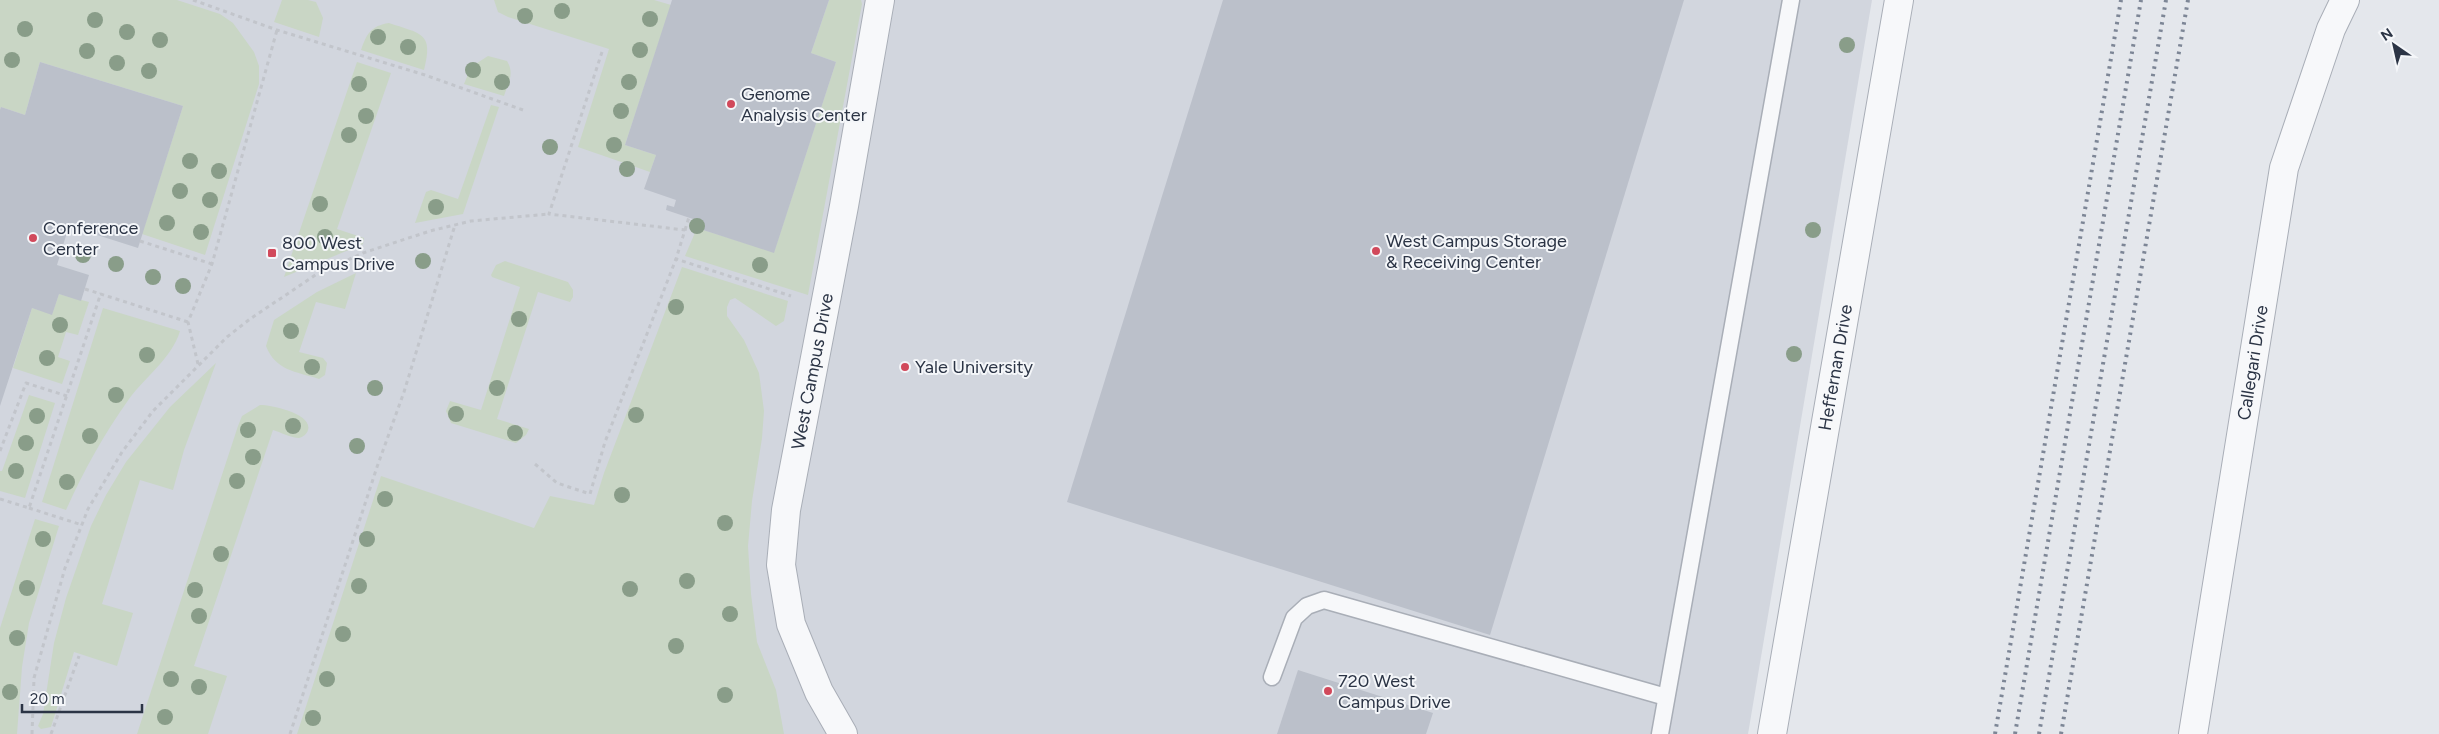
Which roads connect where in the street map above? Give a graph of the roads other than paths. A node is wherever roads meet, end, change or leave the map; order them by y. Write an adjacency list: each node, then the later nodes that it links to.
1 (880, 0): 7 (street, West Campus Drive)
2 (1791, 0): 6 (lane)
3 (1898, 0): 9 (street, Heffernan Drive)
4 (2345, 0): 10 (street, Callegari Drive)
5 (1272, 677): 6 (lane)
6 (1666, 697): 8 (lane)
7 (843, 734)
8 (1660, 734)
9 (1772, 734)
10 (2193, 734)

